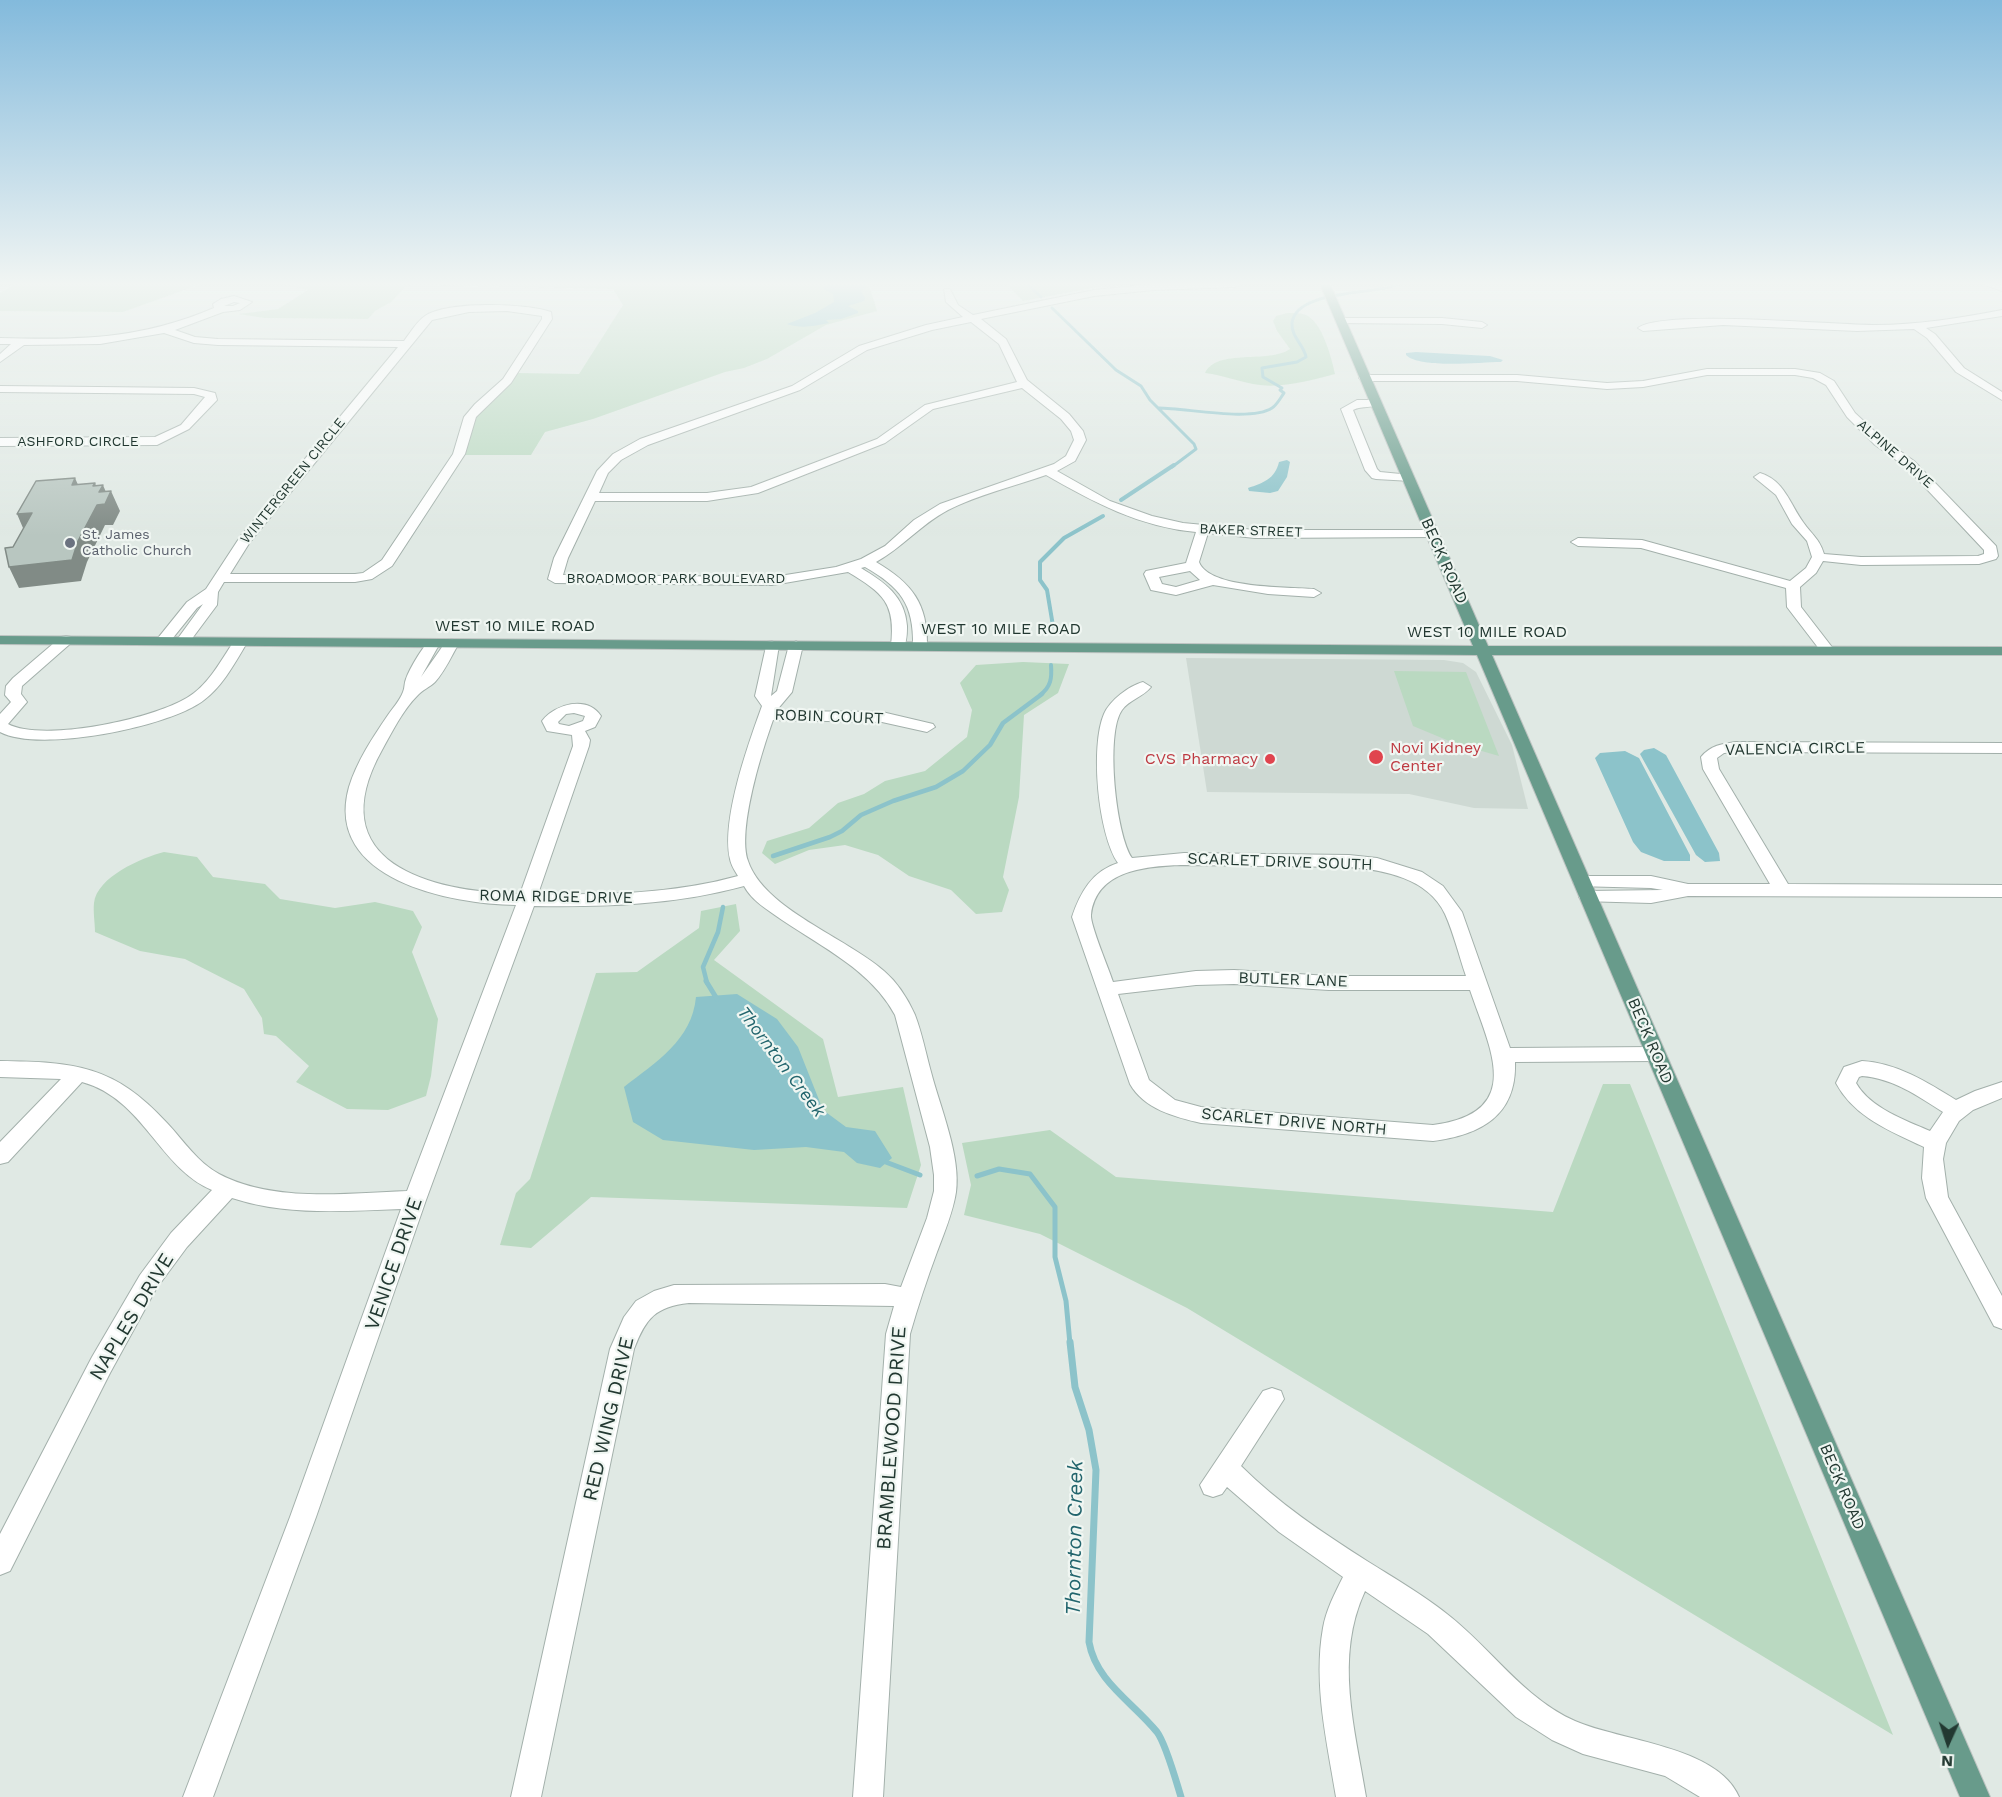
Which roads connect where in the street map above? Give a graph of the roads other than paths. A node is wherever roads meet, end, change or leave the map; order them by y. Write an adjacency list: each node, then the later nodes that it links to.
1 (386, 368): 24 (street, WINTERGREEN CIRCLE)
2 (516, 368): 24 (street, WINTERGREEN CIRCLE)
3 (830, 368): 16 (street)
4 (1016, 368): 8 (street)
5 (1360, 368): 7 (main road, BECK ROAD)
6 (1958, 368): 10 (street)
7 (1363, 375): 11 (main road, BECK ROAD); 20 (street, ALPINE DRIVE)
8 (1023, 384): 13 (street, BROADMOOR PARK BOULEVARD); 16 (street)
9 (0, 389): 12 (street, ASHFORD CIRCLE)
10 (2001, 396)
11 (1375, 403): 15 (main road, BECK ROAD); 15 (street)
12 (0, 442)
13 (1047, 471): 17 (street, BAKER STREET); 21 (street, BROADMOOR PARK BOULEVARD)
14 (1760, 477): 20 (street)
15 (1407, 478): 18 (main road, BECK ROAD)
16 (591, 497): 23 (street, BROADMOOR PARK BOULEVARD)
17 (1203, 530): 18 (street, BAKER STREET); 22 (street)
18 (1431, 534): 42 (main road, BECK ROAD)
19 (1578, 542): 26 (street)
20 (1820, 556): 26 (street)
21 (866, 562): 23 (street, BROADMOOR PARK BOULEVARD); 29 (street)
22 (1193, 566): 25 (street); 25 (street)
23 (851, 568): 30 (street)
24 (220, 578): 27 (street, WINTERGREEN CIRCLE)
25 (1211, 581): 28 (street)
26 (1793, 586): 43 (street)
27 (211, 592): 33 (street, WINTERGREEN CIRCLE); 34 (street, WINTERGREEN CIRCLE)
28 (1314, 593)
29 (915, 604): 30 (street); 41 (street)
30 (898, 606): 40 (street)
31 (0, 640): 32 (main road, WEST 10 MILE ROAD)
32 (66, 640): 33 (main road, WEST 10 MILE ROAD); 48 (street)
33 (163, 641): 34 (main road, WEST 10 MILE ROAD)
34 (183, 641): 35 (main road, WEST 10 MILE ROAD)
35 (241, 641): 36 (main road, WEST 10 MILE ROAD); 48 (street)
36 (433, 643): 37 (main road, WEST 10 MILE ROAD); 46 (street, ROMA RIDGE DRIVE)
37 (452, 643): 38 (main road, WEST 10 MILE ROAD); 46 (street, ROMA RIDGE DRIVE)
38 (772, 645): 39 (main road, WEST 10 MILE ROAD); 47 (street, BRAMBLEWOOD DRIVE)
39 (796, 645): 40 (main road, WEST 10 MILE ROAD); 47 (street, BRAMBLEWOOD DRIVE)
40 (898, 646): 41 (main road, WEST 10 MILE ROAD)
41 (920, 646): 42 (main road, WEST 10 MILE ROAD)
42 (1482, 650): 43 (main road, WEST 10 MILE ROAD); 54 (main road, BECK ROAD)
43 (1828, 651): 44 (main road, WEST 10 MILE ROAD)
44 (2002, 651)
45 (1143, 687): 52 (street)
46 (411, 693): 57 (street, ROMA RIDGE DRIVE)
47 (768, 711): 49 (street, ROBIN COURT); 53 (street, BRAMBLEWOOD DRIVE)
48 (0, 724)
49 (927, 727)
50 (577, 730): 57 (street, VENICE DRIVE)
51 (2002, 748): 55 (street, VALENCIA CIRCLE)
52 (1128, 865): 58 (street, SCARLET DRIVE SOUTH); 59 (street, SCARLET DRIVE SOUTH)
53 (748, 879): 57 (street, ROMA RIDGE DRIVE); 70 (street, BRAMBLEWOOD DRIVE)
54 (1585, 889): 55 (street); 60 (main road, BECK ROAD)
55 (1782, 890): 56 (street)
56 (2002, 891)
57 (526, 899): 69 (street, VENICE DRIVE)
58 (1478, 982): 59 (street, BUTLER LANE); 61 (street, SCARLET DRIVE SOUTH)
59 (1108, 989): 61 (street, SCARLET DRIVE NORTH)
60 (1655, 1054): 61 (street); 80 (main road, BECK ROAD)
61 (1501, 1055)
62 (0, 1069): 63 (street)
63 (79, 1073): 67 (street); 68 (street)
64 (2002, 1090): 65 (street)
65 (1957, 1111): 66 (street); 66 (street)
66 (1934, 1142): 71 (street)
67 (0, 1156)
68 (228, 1187): 69 (street); 73 (street, NAPLES DRIVE)
69 (415, 1200): 75 (street, VENICE DRIVE)
70 (908, 1298): 76 (street, RED WING DRIVE); 77 (street, BRAMBLEWOOD DRIVE)
71 (2002, 1319)
72 (1272, 1399): 74 (street)
73 (0, 1562)
74 (1359, 1572): 78 (street); 79 (street)
75 (198, 1797)
76 (526, 1797)
77 (868, 1797)
78 (1351, 1797)
79 (1724, 1797)
80 (1975, 1797)

